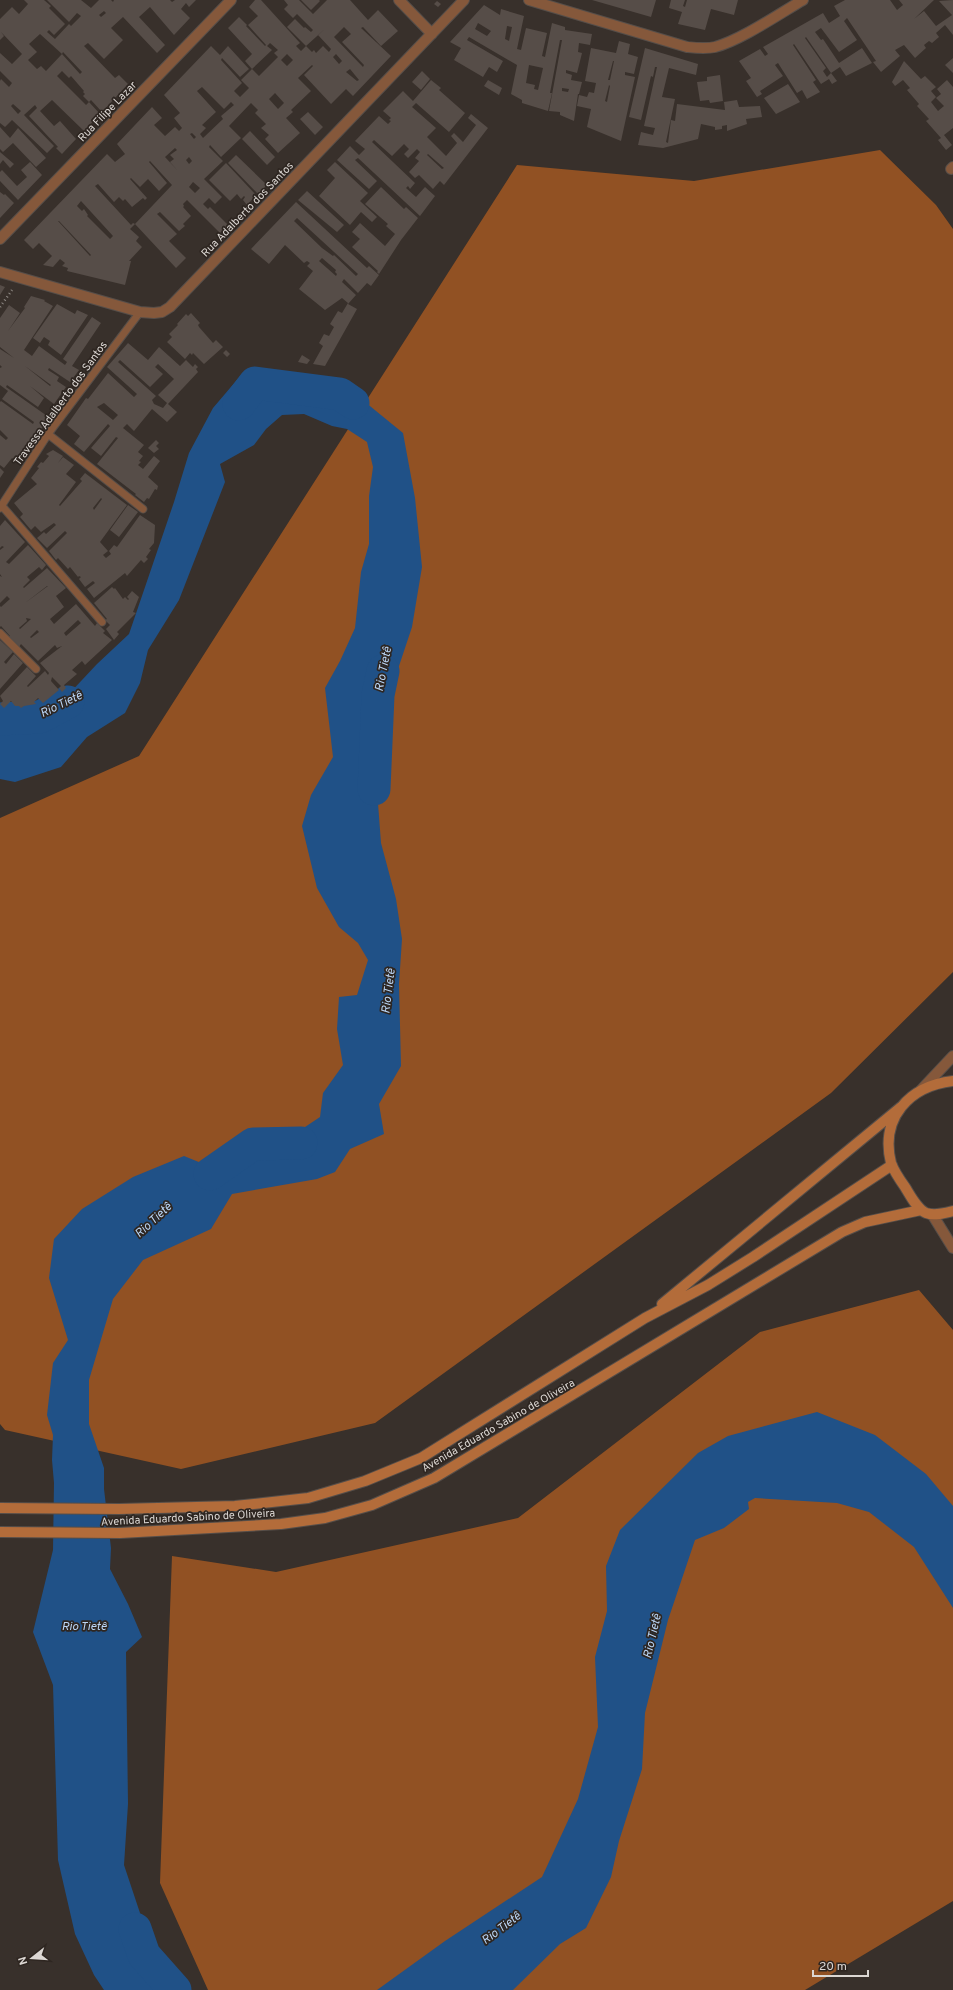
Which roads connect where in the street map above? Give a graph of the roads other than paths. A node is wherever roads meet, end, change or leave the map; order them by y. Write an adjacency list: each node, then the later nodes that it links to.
1 (399, 0): 6 (street)
2 (464, 0): 6 (street, Rua Adalberto dos Santos)
3 (530, 0): 4 (street)
4 (803, 0)
5 (225, 2): 7 (street, Rua Filipe Lazar)
6 (432, 34): 9 (street, Rua Adalberto dos Santos)
7 (0, 239)
8 (0, 272): 9 (street, Rua Adalberto dos Santos)
9 (140, 312): 10 (lane, Travessa Adalberto dos Santos)
10 (48, 434): 11 (lane, Travessa Adalberto dos Santos); 12 (lane)
11 (1, 507): 13 (lane)
12 (144, 509)
13 (102, 622)
14 (0, 634): 15 (lane)
15 (36, 669)
16 (953, 1056): 18 (street)
17 (953, 1081): 18 (main road)
18 (920, 1090): 19 (main road)
19 (901, 1107): 20 (main road); 25 (main road)
20 (892, 1165): 21 (main road); 25 (main road)
21 (921, 1210): 23 (main road); 27 (main road, Avenida Eduardo Sabino de Oliveira)
22 (953, 1211): 23 (main road)
23 (932, 1214): 24 (street)
24 (953, 1248)
25 (645, 1318): 26 (main road, Avenida Eduardo Sabino de Oliveira)
26 (0, 1508)
27 (0, 1532)

